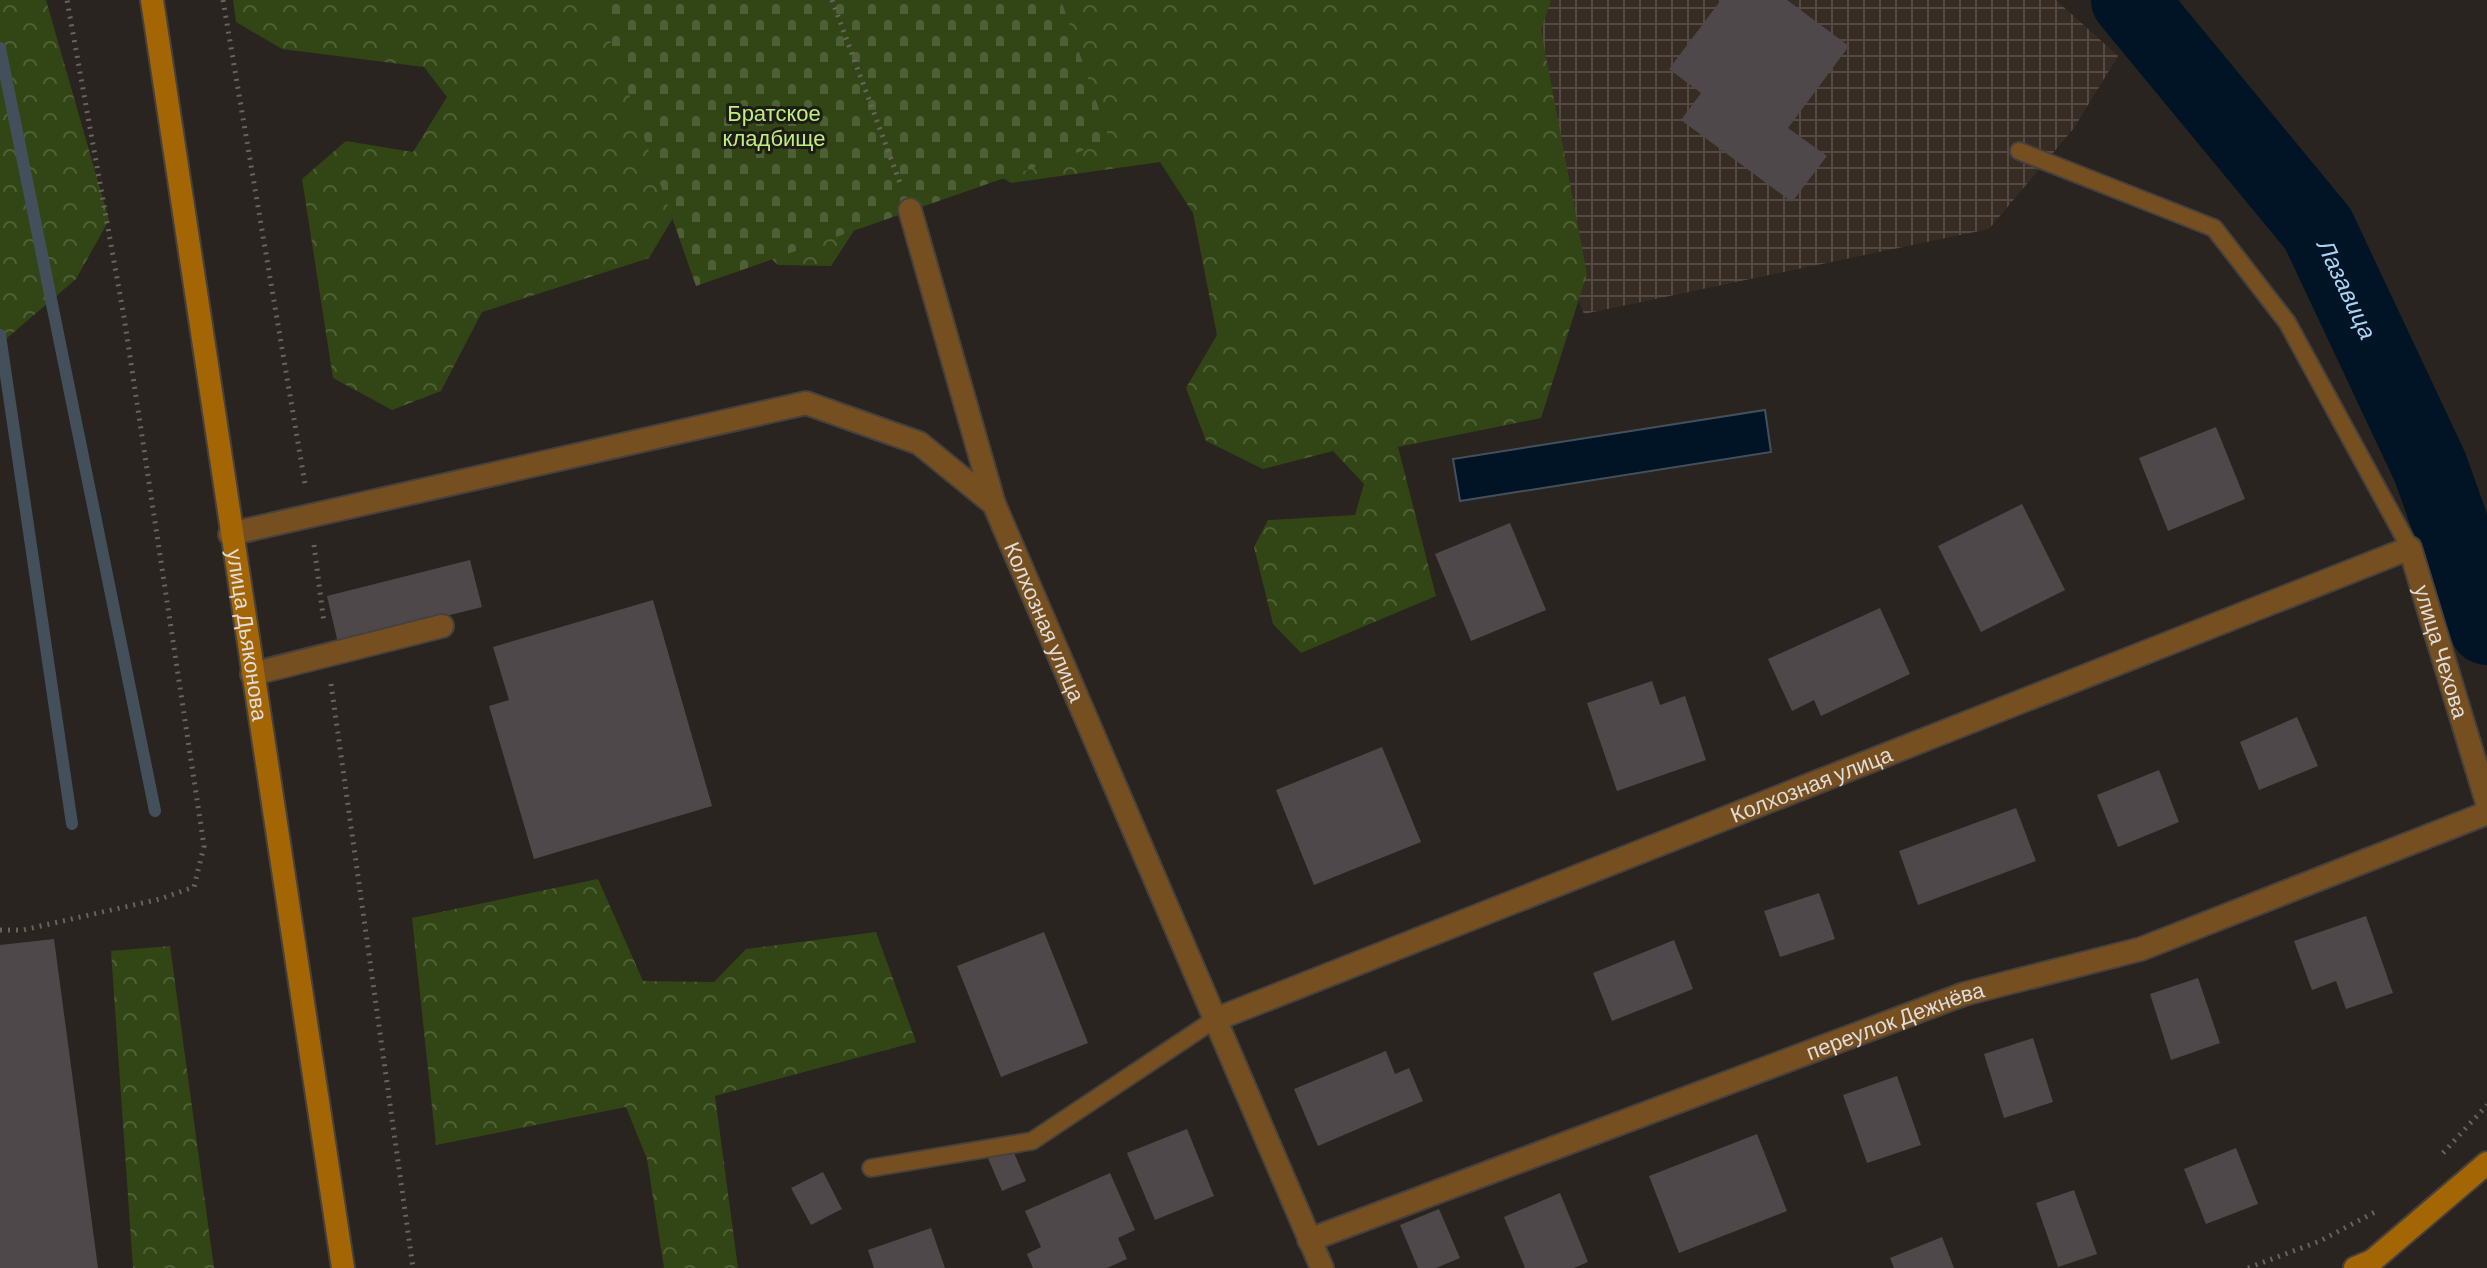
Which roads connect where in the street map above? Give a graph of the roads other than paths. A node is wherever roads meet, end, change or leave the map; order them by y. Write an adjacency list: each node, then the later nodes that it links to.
1 (152, 0): 5 (main road, улица Дьяконова)
2 (2019, 151): 6 (lane)
3 (910, 210): 4 (street, Колхозная улица)
4 (994, 504): 5 (street); 11 (street, Колхозная улица)
5 (230, 534): 8 (main road, улица Дьяконова)
6 (2410, 548): 9 (street, улица Чехова); 11 (street, Колхозная улица)
7 (442, 626): 8 (street)
8 (252, 674): 15 (main road, улица Дьяконова)
9 (2487, 802)
10 (2487, 813): 14 (street, переулок Дежнёва)
11 (1214, 1020): 13 (lane); 14 (street, Колхозная улица)
12 (2487, 1163): 17 (main road)
13 (871, 1168)
14 (1309, 1240): 16 (street, Колхозная улица)
15 (343, 1268)
16 (1322, 1268)
17 (2355, 1268)

